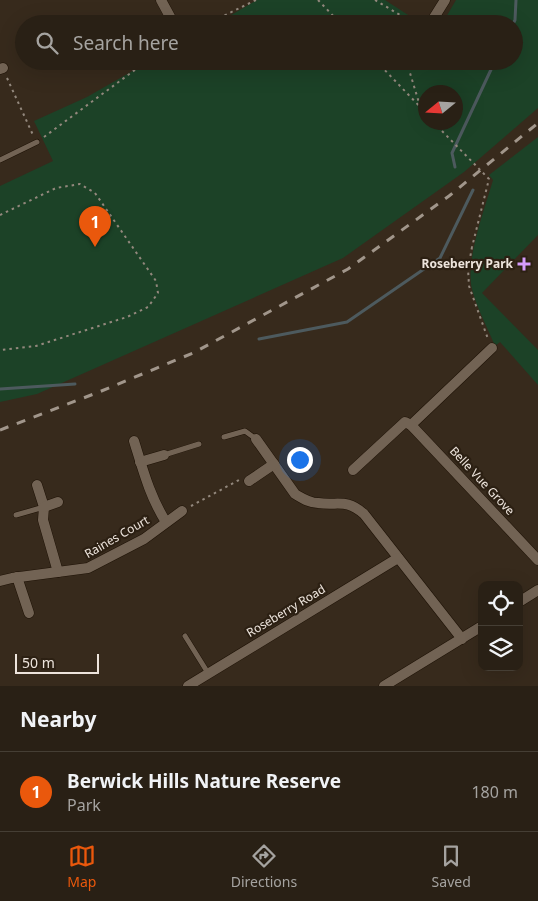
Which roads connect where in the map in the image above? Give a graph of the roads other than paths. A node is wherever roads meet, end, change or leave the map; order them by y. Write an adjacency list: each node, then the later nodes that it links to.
1 (161, 0): 3 (street)
2 (445, 0): 4 (street)
3 (169, 15)
4 (436, 15)
5 (37, 142): 6 (lane)
6 (0, 160)
7 (492, 348): 8 (street)
8 (408, 423): 16 (street); 25 (street, Belle Vue Grove)
9 (224, 438): 10 (lane)
10 (256, 438): 15 (street)
11 (134, 441): 14 (street)
12 (199, 444): 13 (lane)
13 (164, 455): 14 (street)
14 (140, 462): 23 (street)
15 (274, 464): 17 (street); 24 (street)
16 (353, 470)
17 (245, 480)
18 (37, 485): 20 (street)
19 (58, 502): 20 (street)
20 (44, 507): 22 (lane); 26 (street)
21 (182, 511): 23 (street, Raines Court)
22 (16, 514)
23 (166, 522): 26 (street, Raines Court)
24 (398, 558): 34 (street); 35 (street, Roseberry Road)
25 (538, 560)
26 (58, 572): 27 (street, Raines Court)
27 (17, 577): 28 (street, Raines Court); 31 (street)
28 (0, 581)
29 (538, 590): 30 (street)
30 (523, 599)
31 (29, 613)
32 (478, 629): 34 (street)
33 (185, 636): 35 (lane)
34 (462, 639): 37 (street)
35 (208, 674): 36 (street, Roseberry Road)
36 (188, 686)
37 (384, 686)

